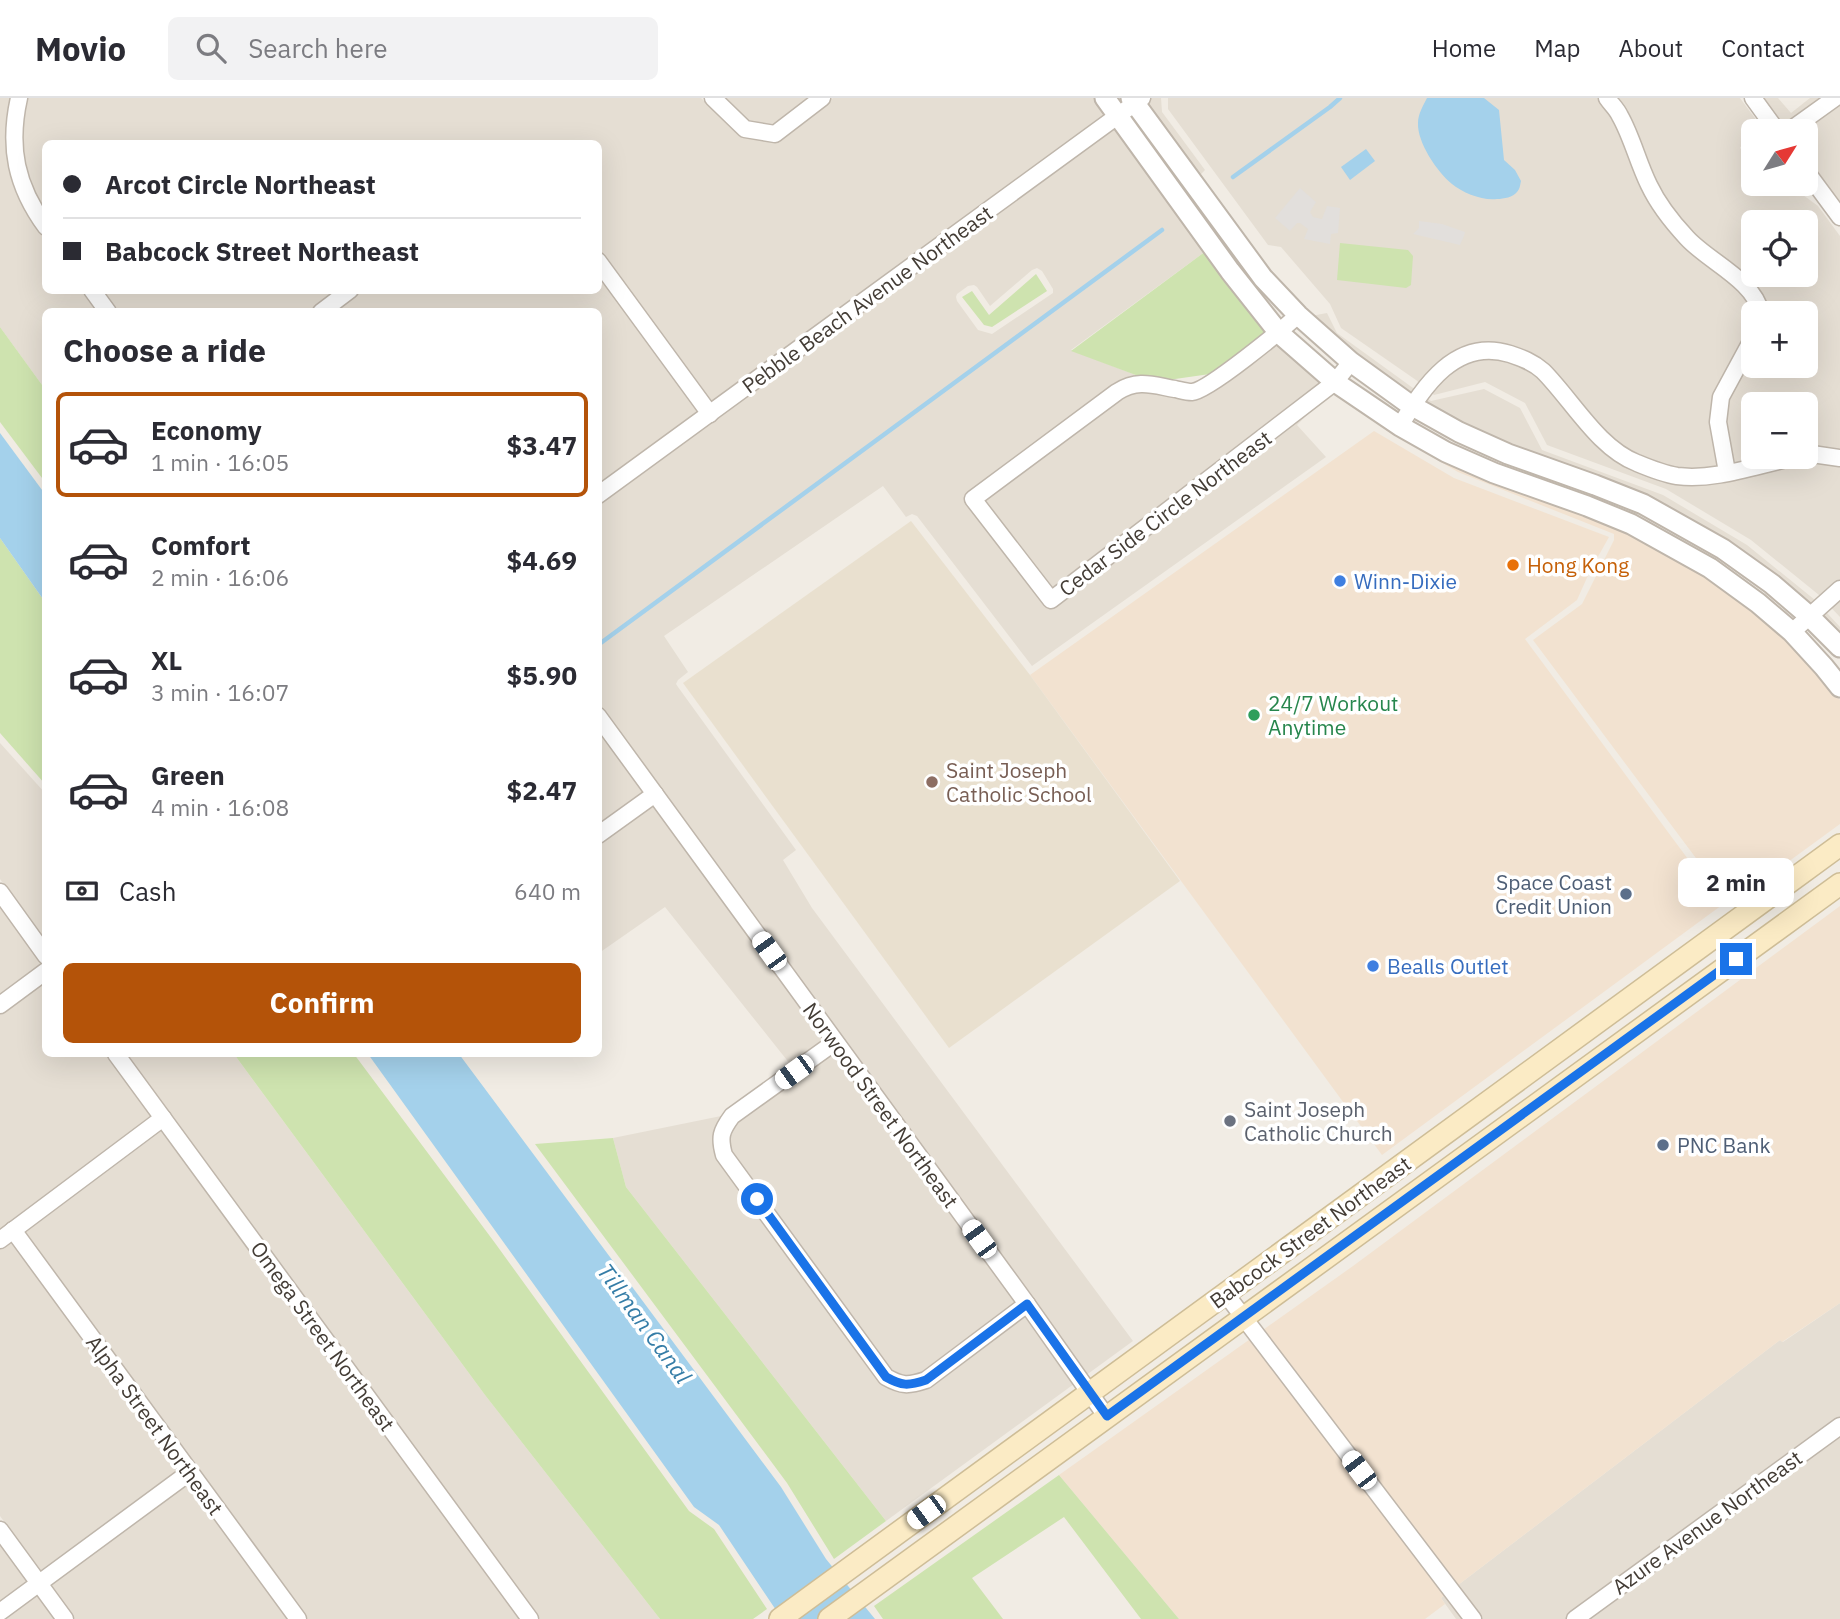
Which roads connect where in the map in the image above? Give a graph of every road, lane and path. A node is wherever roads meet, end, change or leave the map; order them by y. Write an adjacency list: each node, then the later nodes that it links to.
1 (19, 98): 15 (street)
2 (713, 98): 3 (street)
3 (822, 98)
4 (1105, 98): 10 (street)
5 (1629, 98): 9 (street)
6 (1753, 98): 11 (street)
7 (1835, 98): 12 (street)
8 (1136, 100): 10 (street, Pebble Beach Avenue Northeast); 20 (street)
9 (1611, 103): 18 (street)
10 (1117, 116): 21 (street); 26 (street, Pebble Beach Avenue Northeast)
11 (1768, 119)
12 (1806, 119)
13 (1818, 187): 14 (street)
14 (1840, 217)
15 (42, 222)
16 (602, 266): 26 (street)
17 (345, 294): 19 (street)
18 (1756, 301)
19 (326, 308)
20 (1298, 315): 21 (street, Cedar Side Circle Northeast); 23 (street)
21 (1279, 333): 24 (street); 24 (street, Cedar Side Circle Northeast)
22 (1741, 360): 31 (street)
23 (1351, 362): 24 (street, Cedar Side Circle Northeast); 25 (street)
24 (1335, 382): 27 (street)
25 (1412, 406): 27 (street); 31 (street); 34 (street)
26 (710, 414): 32 (street, Pebble Beach Avenue Northeast)
27 (1400, 426): 35 (street)
28 (1818, 455): 29 (street)
29 (1840, 458)
30 (1741, 469): 31 (street)
31 (1727, 472)
32 (602, 492)
33 (1840, 589): 34 (street)
34 (1808, 615): 35 (street); 36 (street)
35 (1792, 632): 37 (street)
36 (1840, 647)
37 (1840, 687)
38 (602, 721): 39 (street, Norwood Street Northeast)
39 (655, 794): 40 (street); 47 (street, Norwood Street Northeast)
40 (602, 832)
41 (1840, 845): 51 (main road, Babcock Street Northeast)
42 (1840, 884): 53 (main road, Babcock Street Northeast)
43 (0, 892): 44 (street)
44 (42, 950)
45 (42, 974): 46 (street)
46 (0, 1005)
47 (835, 1042): 52 (street, Norwood Street Northeast); 52 (street)
48 (118, 1057): 49 (street, Omega Street Northeast)
49 (163, 1118): 50 (street); 65 (street, Omega Street Northeast)
50 (7, 1235): 57 (street, Alpha Street Northeast)
51 (1225, 1293): 53 (street); 54 (main road, Babcock Street Northeast)
52 (1027, 1304): 54 (street, Norwood Street Northeast)
53 (1243, 1316): 55 (main road, Babcock Street Northeast); 68 (street)
54 (1089, 1393): 55 (street, Norwood Street Northeast); 58 (main road, Babcock Street Northeast)
55 (1107, 1416): 60 (main road, Babcock Street Northeast)
56 (1840, 1426): 69 (street, Azure Avenue Northeast)
57 (190, 1472): 61 (street); 64 (street, Alpha Street Northeast)
58 (926, 1512): 60 (main road); 66 (main road, Babcock Street Northeast)
59 (0, 1530): 61 (street)
60 (943, 1536): 67 (main road, Babcock Street Northeast)
61 (39, 1583): 62 (street); 63 (street)
62 (0, 1612)
63 (65, 1619)
64 (298, 1619)
65 (530, 1619)
66 (780, 1619)
67 (829, 1619)
68 (1473, 1619)
69 (1575, 1619)

